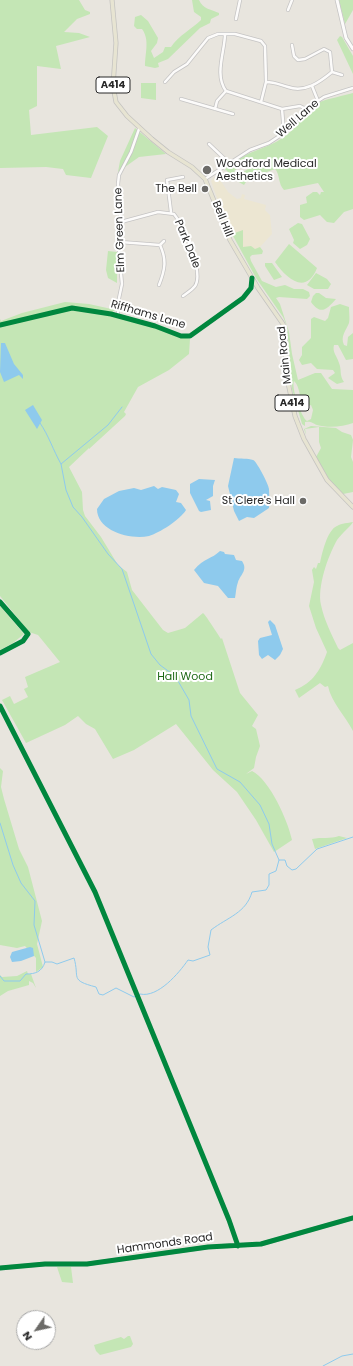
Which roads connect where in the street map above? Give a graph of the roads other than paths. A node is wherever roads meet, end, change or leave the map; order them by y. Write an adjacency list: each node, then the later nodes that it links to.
1 (112, 0): 24 (main road, A414)
2 (240, 0): 6 (street)
3 (292, 0): 5 (street)
4 (337, 0): 9 (street)
5 (288, 10)
6 (236, 19)
7 (225, 34): 12 (street); 13 (street); 16 (street)
8 (292, 45): 10 (street)
9 (353, 49)
10 (332, 72): 11 (street); 14 (street)
11 (342, 75)
12 (165, 82)
13 (266, 82): 14 (street); 19 (street)
14 (312, 86): 18 (street)
15 (353, 88): 18 (street, Well Lane)
16 (226, 91): 19 (street); 20 (street)
17 (181, 99): 20 (street)
18 (318, 101): 22 (street, Well Lane)
19 (260, 102): 21 (street)
20 (215, 109): 23 (street)
21 (282, 109): 22 (street); 25 (street)
22 (306, 109): 25 (street, Well Lane)
23 (233, 114)
24 (139, 128): 29 (main road, Bell Hill / A414); 31 (street, Elm Green Lane)
25 (284, 133): 27 (street, Well Lane)
26 (209, 144): 27 (street)
27 (229, 163): 29 (street, Well Lane)
28 (183, 177): 30 (street, Park Dale)
29 (205, 179): 35 (main road, Bell Hill / A414)
30 (171, 212): 31 (street, Park Dale); 39 (street, Park Dale)
31 (121, 222): 33 (street, Elm Green Lane)
32 (164, 240): 34 (street)
33 (120, 242): 34 (street); 40 (street, Elm Green Lane)
34 (160, 245): 36 (street)
35 (252, 278): 37 (street); 38 (main road, Bell Hill / A414)
36 (159, 285)
37 (252, 288): 38 (street); 42 (street, Riffhams Lane)
38 (258, 288): 44 (main road, Main Road / A414)
39 (183, 296)
40 (119, 311): 41 (street); 42 (street, Elm Green Lane)
41 (111, 314): 42 (street, Riffhams Lane); 43 (street, Riffhams Lane)
42 (118, 316)
43 (0, 325)
44 (353, 507)
45 (0, 602): 46 (street)
46 (0, 653)
47 (353, 1218): 48 (street, Hammonds Road)
48 (0, 1268)

